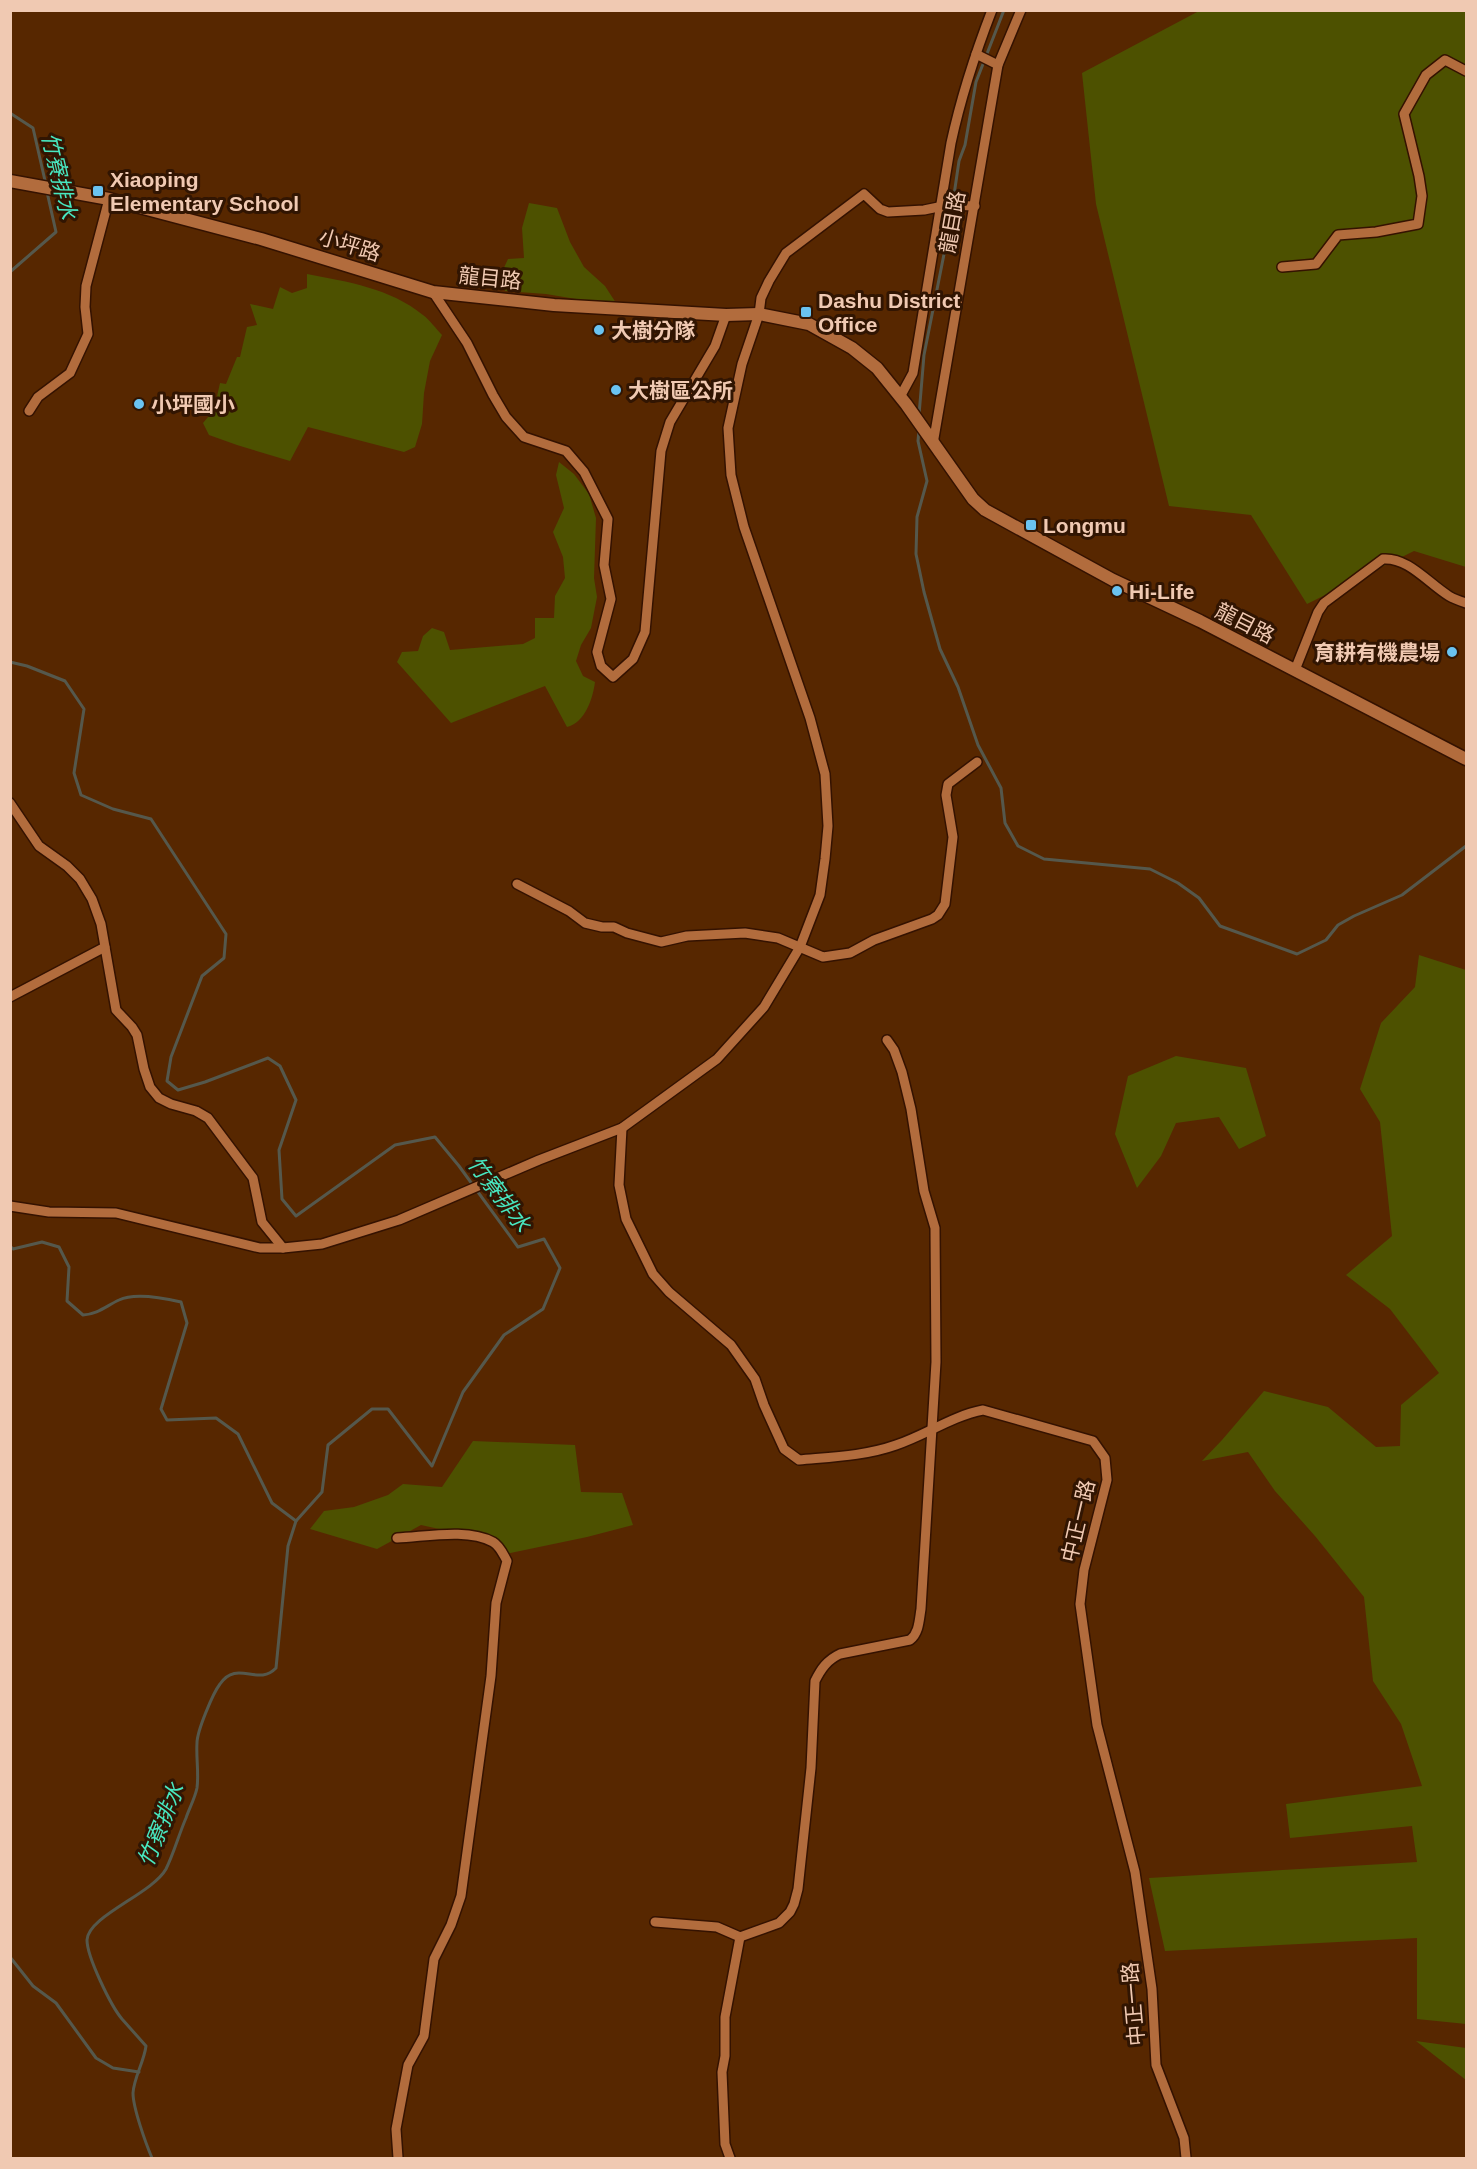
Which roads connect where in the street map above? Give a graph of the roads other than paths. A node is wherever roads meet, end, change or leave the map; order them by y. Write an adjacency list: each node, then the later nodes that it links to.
1 (992, 10): 3 (street, 龍目路)
2 (1021, 10): 4 (street, 龍目路)
3 (977, 54): 4 (street); 9 (street, 龍目路)
4 (994, 64): 8 (street, 龍目路)
5 (1467, 71): 10 (street)
6 (10, 181): 7 (street, 小坪路)
7 (109, 199): 11 (street, 小坪路); 15 (street)
8 (970, 205): 9 (street); 16 (street, 龍目路)
9 (945, 206): 12 (street, 龍目路); 14 (street, 龍目路)
10 (1282, 267)
11 (434, 292): 13 (street, 龍目路); 13 (street)
12 (759, 314): 13 (street, 龍目路); 14 (street, 龍目路); 24 (street)
13 (726, 315)
14 (903, 400): 16 (street, 龍目路)
15 (29, 411)
16 (933, 444): 18 (street, 龍目路)
17 (1467, 603): 18 (street)
18 (1295, 670): 19 (street, 龍目路)
19 (1467, 759)
20 (977, 762): 24 (street)
21 (10, 803): 23 (street)
22 (517, 884): 24 (street)
23 (105, 947): 25 (street); 29 (street)
24 (801, 947): 27 (street)
25 (10, 998)
26 (887, 1040): 30 (street)
27 (622, 1128): 29 (street); 30 (street, 中正一路)
28 (10, 1206): 29 (street)
29 (283, 1248)
30 (931, 1430): 33 (street); 36 (street, 中正一路)
31 (397, 1538): 34 (street)
32 (655, 1922): 33 (street)
33 (740, 1937): 35 (street)
34 (398, 2158)
35 (730, 2158)
36 (1186, 2158)

